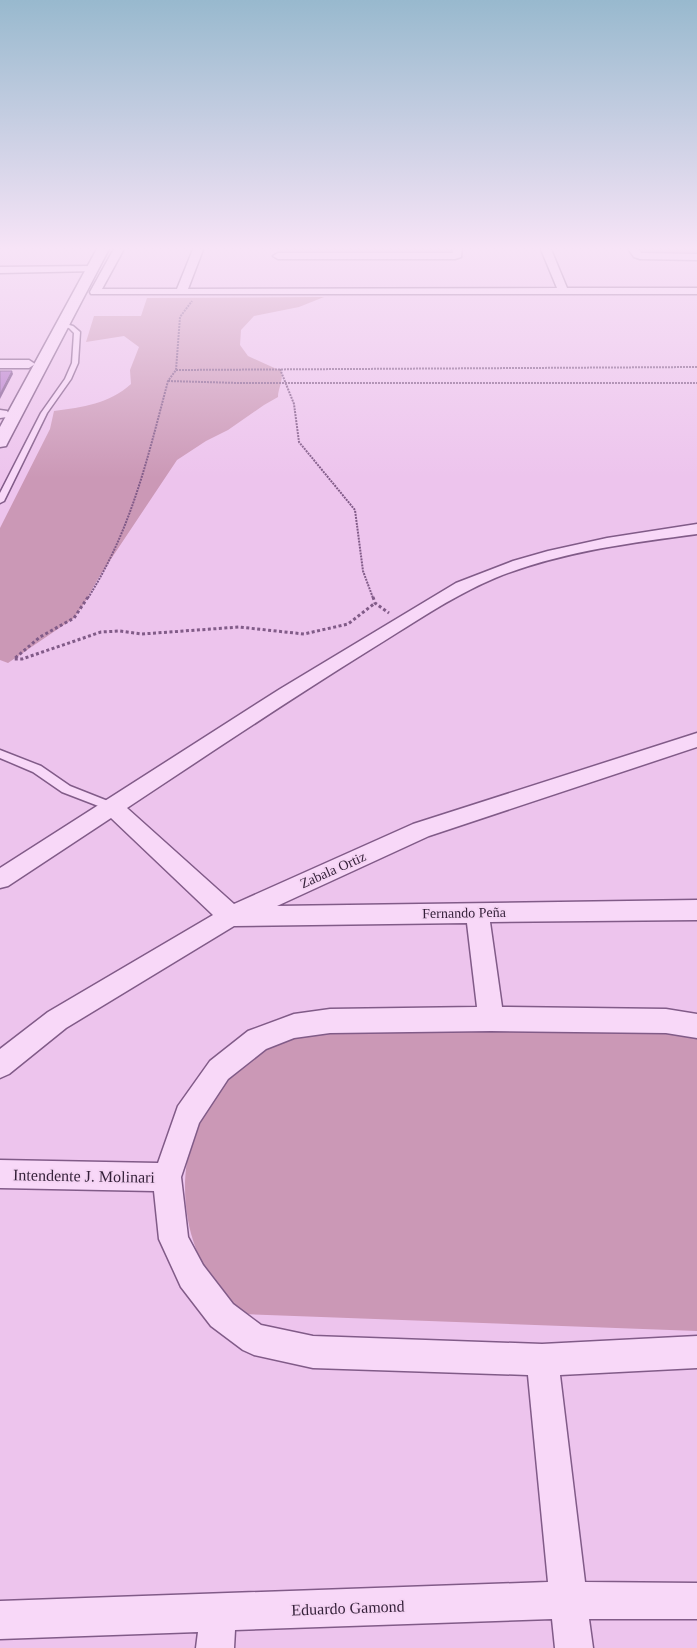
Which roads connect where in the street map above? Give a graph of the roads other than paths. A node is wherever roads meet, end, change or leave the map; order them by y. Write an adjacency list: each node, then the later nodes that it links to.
1 (62, 325): 4 (street); 5 (lane)
2 (0, 364): 3 (street)
3 (29, 364)
4 (0, 442)
5 (0, 501)
6 (697, 529): 9 (street)
7 (697, 740): 13 (street, Zabala Ortiz)
8 (0, 754): 9 (lane)
9 (114, 808): 10 (street); 13 (street)
10 (0, 879)
11 (697, 910): 12 (street, Fernando Peña)
12 (477, 912): 13 (street, Fernando Peña); 14 (street)
13 (231, 916): 16 (street, Zabala Ortiz)
14 (491, 1019): 15 (street); 18 (street)
15 (697, 1026)
16 (0, 1065)
17 (0, 1174): 18 (street, Intendente J. Molinari)
18 (167, 1177): 20 (street)
19 (697, 1352): 20 (street)
20 (542, 1360): 21 (street)
21 (570, 1600): 22 (street, Eduardo Gamond); 23 (street, Eduardo Gamond); 26 (street)
22 (697, 1601)
23 (218, 1612): 24 (street, Eduardo Gamond); 25 (street)
24 (0, 1620)
25 (215, 1648)
26 (574, 1648)

